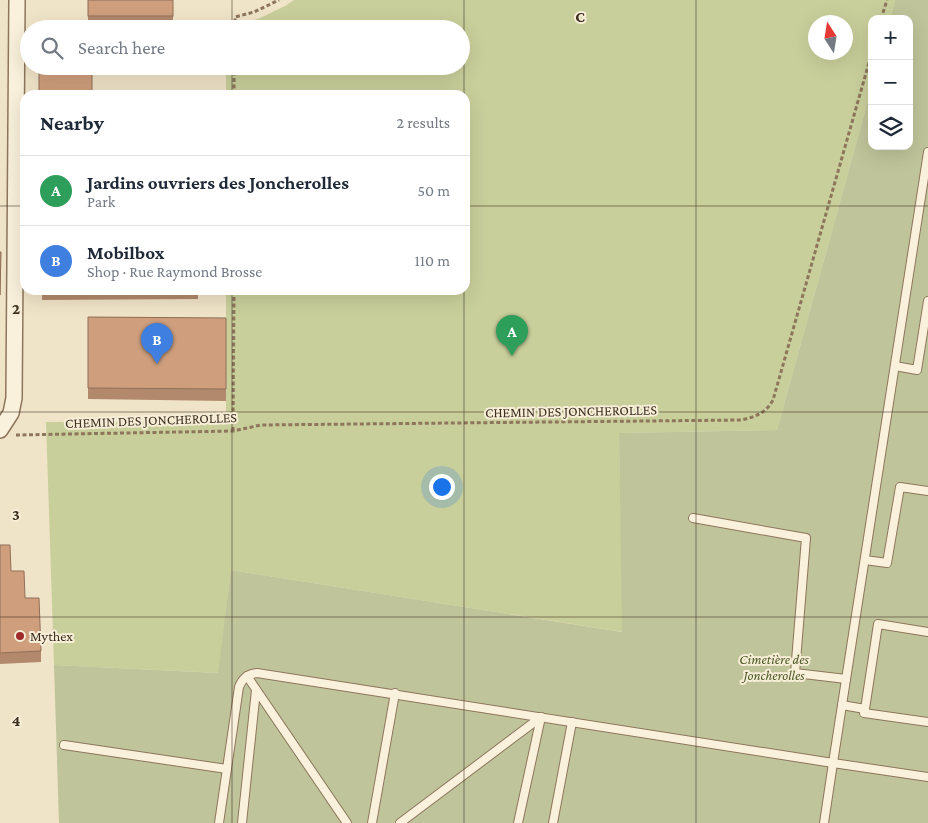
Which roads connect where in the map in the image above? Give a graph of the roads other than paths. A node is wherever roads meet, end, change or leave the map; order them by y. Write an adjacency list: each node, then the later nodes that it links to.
1 (17, 0): 6 (street)
2 (928, 152): 3 (lane)
3 (927, 169): 5 (lane)
4 (928, 300): 5 (lane)
5 (895, 366): 9 (lane)
6 (4, 432)
7 (928, 491): 9 (lane)
8 (693, 518): 12 (lane)
9 (865, 560): 12 (lane)
10 (928, 632): 16 (lane)
11 (247, 676): 13 (lane); 14 (lane); 22 (lane)
12 (846, 679): 15 (lane)
13 (256, 690): 25 (lane); 26 (lane)
14 (395, 693): 17 (lane); 27 (lane)
15 (842, 705): 16 (lane); 21 (lane)
16 (865, 708): 19 (lane)
17 (541, 717): 18 (lane); 28 (lane); 29 (lane)
18 (572, 722): 21 (lane); 30 (lane)
19 (928, 722)
20 (64, 745): 22 (lane)
21 (833, 763): 23 (lane); 31 (lane)
22 (227, 769): 24 (lane)
23 (928, 778)
24 (219, 823)
25 (242, 823)
26 (348, 823)
27 (372, 823)
28 (400, 823)
29 (518, 823)
30 (553, 823)
31 (824, 823)

